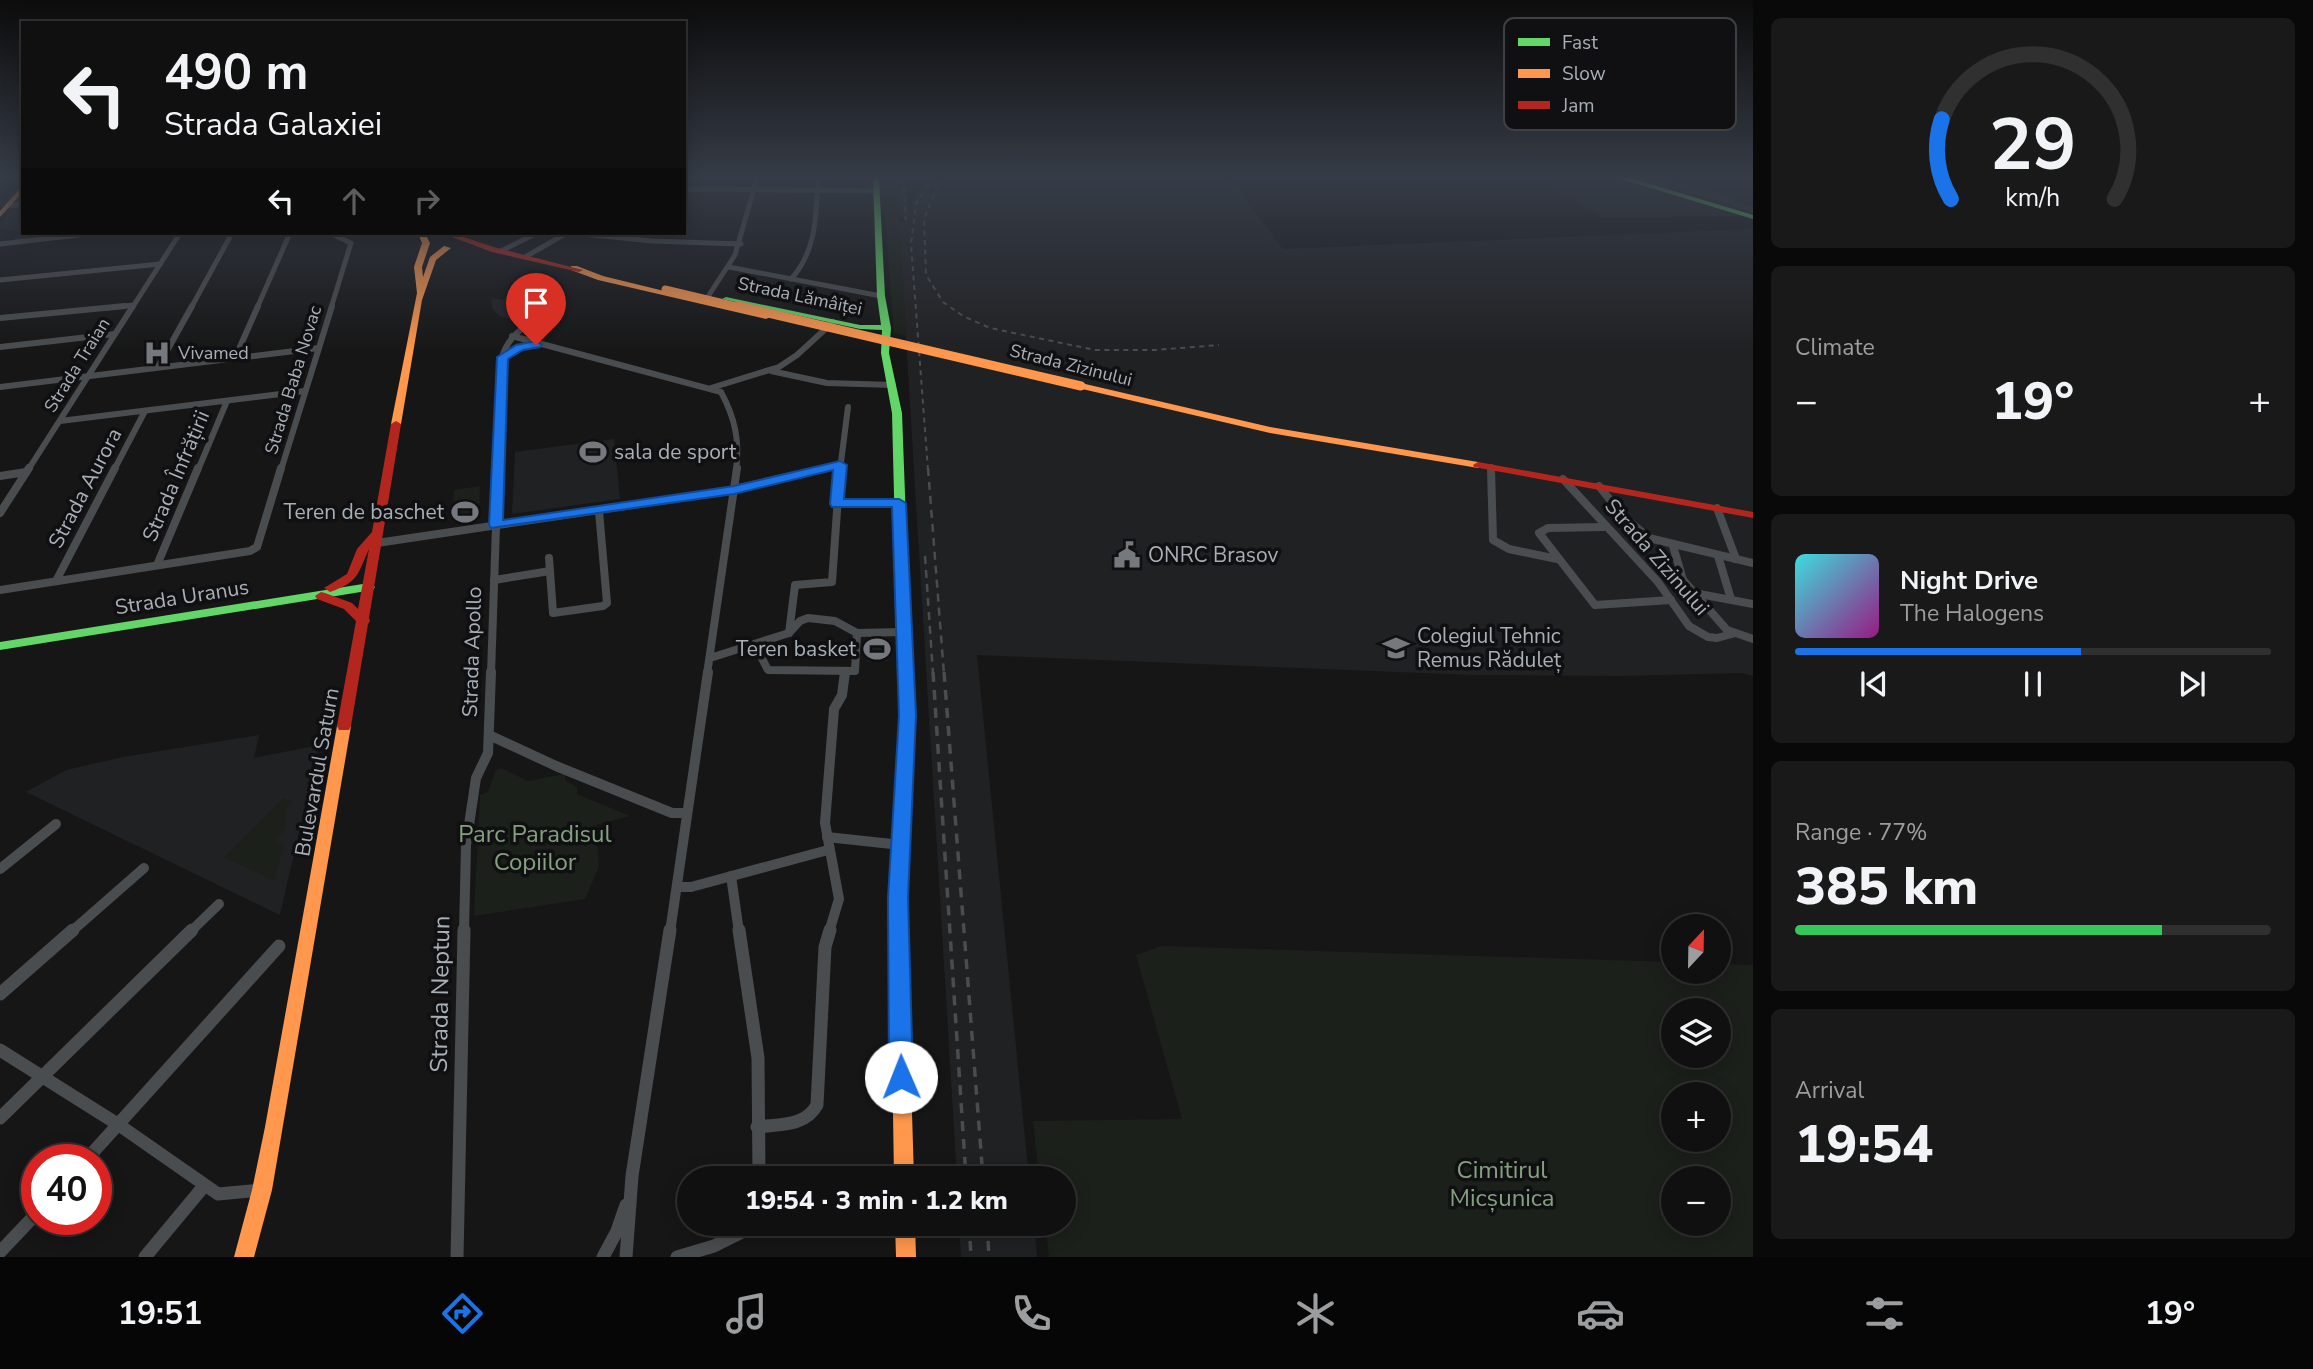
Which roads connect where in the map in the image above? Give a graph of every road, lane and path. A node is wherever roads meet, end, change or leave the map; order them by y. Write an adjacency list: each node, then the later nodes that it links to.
1 (65, 237): 17 (street)
2 (178, 237): 20 (street, Strada Traian)
3 (230, 237): 41 (street)
4 (288, 237): 40 (street)
5 (338, 237): 38 (street, Strada Baba Novac)
6 (528, 237): 18 (street)
7 (561, 237): 19 (street)
8 (609, 237): 14 (street)
9 (640, 237): 14 (street)
10 (743, 237): 16 (street, Strada Lămâiței)
11 (812, 237): 24 (street)
12 (878, 237): 27 (main road)
13 (424, 240): 15 (main road); 25 (main road, Bulevardul Saturn)
14 (636, 240): 16 (street)
15 (451, 241): 18 (main road, Strada Zizinului); 25 (main road, Bulevardul Saturn)
16 (741, 244): 21 (street, Strada Lămâiței)
17 (0, 245)
18 (497, 250): 19 (main road, Strada Zizinului)
19 (525, 257): 22 (main road, Strada Zizinului)
20 (160, 264): 23 (street); 29 (street, Strada Traian)
21 (729, 267): 24 (street); 26 (street, Strada Lămâiței)
22 (574, 268): 26 (main road, Strada Zizinului); 31 (main road, Strada Zizinului); 53 (main road, Strada Zizinului, bridge)
23 (0, 279)
24 (791, 279): 27 (street)
25 (420, 292): 67 (main road, Bulevardul Saturn)
26 (709, 295): 31 (main road, Strada Lămâiței)
27 (881, 296): 32 (main road)
28 (562, 304): 34 (street)
29 (134, 305): 30 (street); 33 (street, Strada Traian)
30 (0, 318)
31 (829, 326): 32 (main road, Strada Lămâiței); 36 (main road, Strada Zizinului); 42 (street)
32 (887, 328): 36 (main road)
33 (115, 334): 37 (street); 43 (street, Strada Traian)
34 (512, 336): 35 (street); 39 (street, Strada Apollo)
35 (547, 345): 39 (street); 46 (street)
36 (886, 345): 44 (main road)
37 (0, 347)
38 (319, 348): 40 (street); 47 (street, Strada Baba Novac)
39 (502, 357): 65 (street, Strada Apollo)
40 (235, 358): 41 (street)
41 (158, 367): 43 (street)
42 (769, 371): 44 (street); 46 (street)
43 (90, 375): 45 (street); 51 (street, Strada Traian)
44 (893, 385): 59 (main road)
45 (0, 387)
46 (710, 388): 58 (street)
47 (305, 391): 48 (street); 74 (street, Strada Baba Novac)
48 (227, 401): 50 (street); 74 (street, Strada Înfrățirii)
49 (848, 407): 52 (street)
50 (145, 411): 51 (street); 77 (street, Strada Aurora)
51 (60, 421): 54 (street, Strada Traian)
52 (840, 465): 58 (street); 60 (street)
53 (1491, 468): 56 (main road, Strada Zizinului); 71 (street)
54 (26, 472): 55 (street); 63 (street, Strada Traian)
55 (0, 475)
56 (1563, 479): 57 (main road, Strada Zizinului); 66 (street, Strada Zizinului)
57 (1600, 486): 61 (main road, Strada Zizinului); 68 (street)
58 (734, 490): 62 (street); 93 (street)
59 (899, 503): 60 (street); 86 (main road)
60 (837, 504): 87 (street)
61 (1717, 508): 64 (main road, Strada Zizinului); 72 (street)
62 (599, 510): 65 (street); 75 (street)
63 (0, 513)
64 (1753, 515)
65 (496, 525): 67 (street); 76 (street, Strada Apollo)
66 (1604, 527): 71 (street); 83 (street, Strada Zizinului)
67 (377, 538): 78 (main road, Bulevardul Saturn); 81 (main road)
68 (1673, 546): 69 (street); 80 (street)
69 (1718, 556): 72 (street); 82 (street)
70 (550, 558): 75 (street)
71 (1557, 559): 83 (street)
72 (1736, 559): 73 (street)
73 (1753, 563)
74 (157, 565): 77 (street)
75 (550, 571): 76 (street)
76 (494, 580): 95 (street, Strada Apollo)
77 (56, 581): 79 (street)
78 (369, 587): 81 (main road, Strada Uranus); 85 (main road, Bulevardul Saturn)
79 (0, 590)
80 (1694, 593): 82 (street); 89 (street)
81 (318, 595): 85 (main road); 92 (main road, Strada Uranus)
82 (1731, 599): 84 (street)
83 (1671, 600): 89 (street, Strada Zizinului)
84 (1753, 604)
85 (364, 621): 117 (main road, Bulevardul Saturn)
86 (905, 632): 88 (street); 99 (main road)
87 (789, 633): 88 (street); 91 (street)
88 (857, 633): 94 (street)
89 (1732, 634): 90 (street, Strada Zizinului)
90 (1753, 639)
91 (755, 645): 93 (street); 94 (street)
92 (0, 646)
93 (709, 659): 96 (street)
94 (850, 671): 98 (street)
95 (489, 735): 96 (street, Strada Apollo); 124 (street, Strada Neptun)
96 (686, 813): 103 (street)
97 (56, 824): 101 (street)
98 (828, 844): 99 (street); 102 (street); 111 (street)
99 (901, 845): 114 (main road)
100 (144, 868): 106 (street)
101 (0, 869)
102 (731, 876): 103 (street); 111 (street)
103 (677, 887): 115 (street)
104 (219, 904): 108 (street)
105 (279, 946): 110 (street)
106 (0, 994)
107 (0, 1050): 108 (street)
108 (44, 1076): 109 (street); 110 (street)
109 (0, 1118)
110 (119, 1125): 112 (street); 116 (street)
111 (757, 1127): 113 (street)
112 (101, 1144)
113 (759, 1166)
114 (904, 1166)
115 (632, 1176): 125 (street); 126 (street)
116 (204, 1186): 117 (street); 122 (street)
117 (262, 1190): 123 (main road, Bulevardul Saturn)
118 (21, 1230): 121 (street)
119 (734, 1236): 127 (street)
120 (905, 1236): 128 (main road)
121 (0, 1252)
122 (145, 1257)
123 (244, 1257)
124 (457, 1257)
125 (603, 1257)
126 (626, 1257)
127 (677, 1257)
128 (906, 1257)

